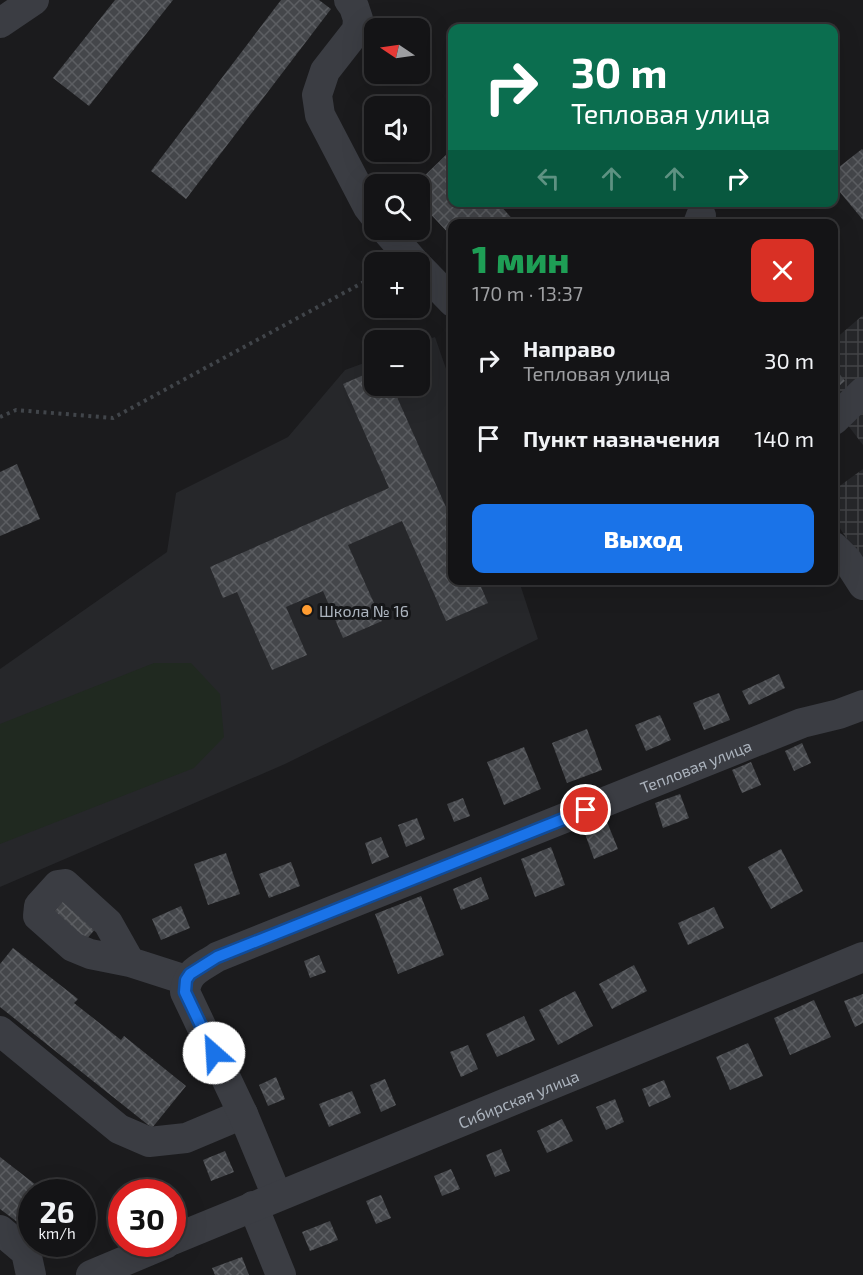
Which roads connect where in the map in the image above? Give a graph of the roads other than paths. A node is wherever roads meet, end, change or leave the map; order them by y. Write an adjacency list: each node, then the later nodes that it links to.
1 (34, 0): 3 (street)
2 (349, 0): 4 (street)
3 (0, 23)
4 (364, 199)
5 (395, 240): 6 (street)
6 (405, 252)
7 (430, 278): 8 (street)
8 (448, 297)
9 (863, 392): 10 (street)
10 (838, 416)
11 (838, 551): 12 (street)
12 (863, 585)
13 (863, 705): 16 (street, Тепловая улица)
14 (863, 957): 19 (street, Сибирская улица)
15 (130, 962): 16 (street)
16 (186, 980): 18 (street)
17 (0, 1031): 18 (street)
18 (243, 1114): 19 (street)
19 (265, 1201): 21 (street, Сибирская улица); 25 (street)
20 (0, 1230): 23 (street)
21 (186, 1234)
22 (134, 1257): 24 (street)
23 (31, 1275)
24 (91, 1275)
25 (281, 1275)

